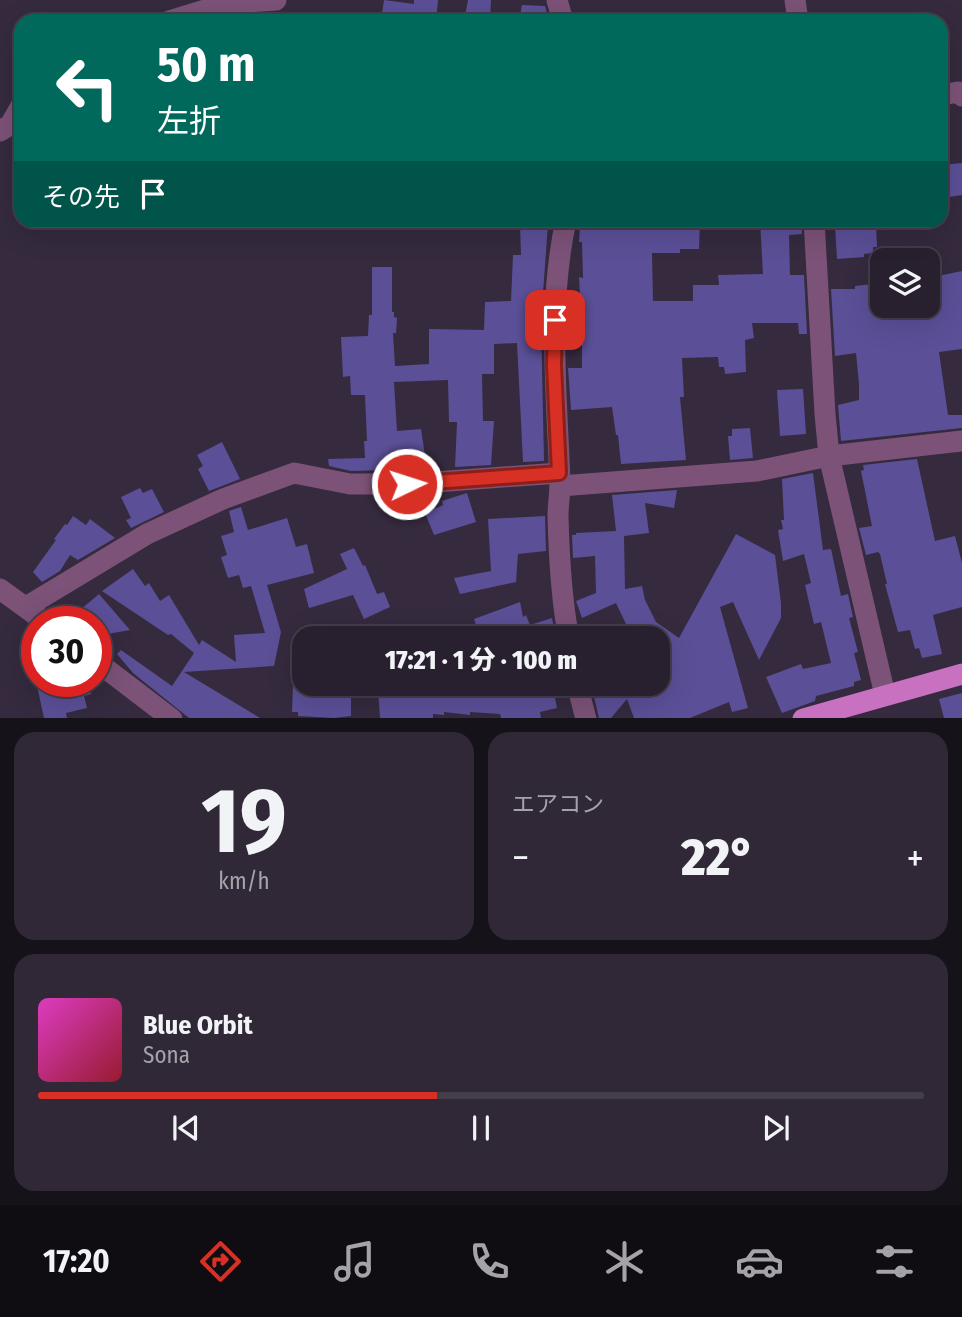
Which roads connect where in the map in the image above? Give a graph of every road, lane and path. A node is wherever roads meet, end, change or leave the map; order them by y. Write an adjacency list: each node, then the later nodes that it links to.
1 (276, 0): 2 (street)
2 (192, 14)
3 (14, 118): 4 (street)
4 (0, 131)
5 (564, 228): 9 (street)
6 (814, 228): 8 (street)
7 (962, 440): 8 (street)
8 (829, 456): 9 (street); 16 (street)
9 (559, 480): 12 (street); 13 (street)
10 (0, 589): 11 (street)
11 (25, 606)
12 (28, 606)
13 (567, 626)
14 (112, 673): 18 (street)
15 (962, 674): 16 (main road)
16 (885, 695): 20 (main road)
17 (580, 696): 19 (street)
18 (171, 718)
19 (586, 718)
20 (806, 718)

